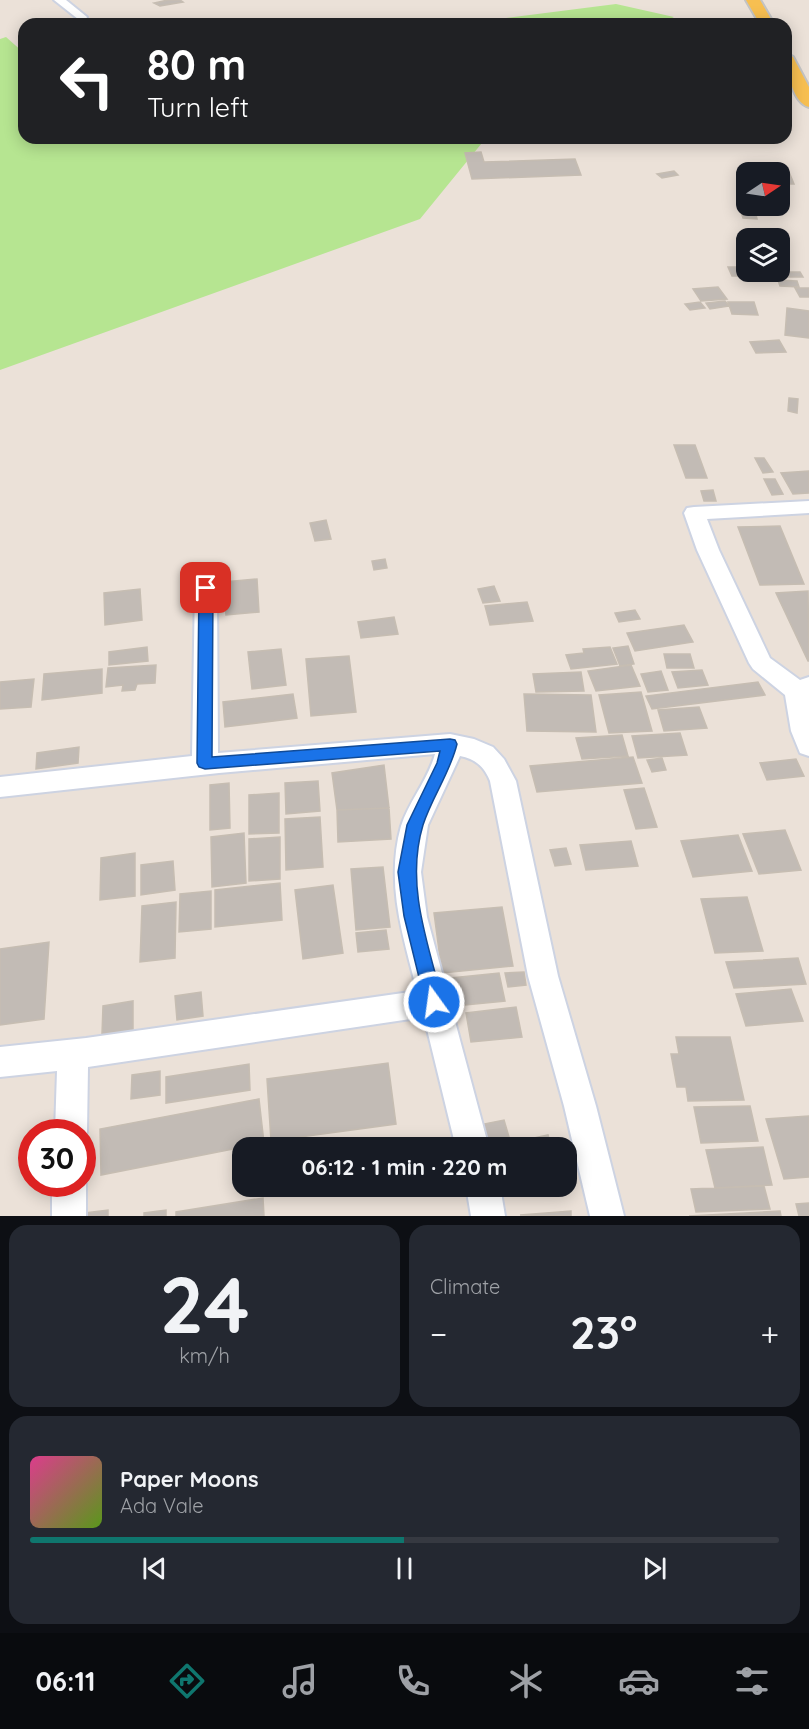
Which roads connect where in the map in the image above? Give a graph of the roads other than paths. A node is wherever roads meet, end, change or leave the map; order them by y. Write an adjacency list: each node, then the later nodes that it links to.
1 (59, 0): 3 (street)
2 (753, 0): 4 (main road)
3 (82, 17)
4 (764, 18)
5 (792, 69): 6 (main road)
6 (809, 102)
7 (809, 507): 9 (street)
8 (206, 588): 12 (street)
9 (803, 689): 11 (street)
10 (450, 744): 12 (street); 14 (street); 23 (street)
11 (809, 746)
12 (205, 763): 13 (street)
13 (0, 787)
14 (434, 1002): 15 (street); 18 (street)
15 (73, 1055): 16 (street); 17 (street)
16 (0, 1062)
17 (71, 1119)
18 (470, 1137)
19 (69, 1197): 21 (street)
20 (485, 1197): 22 (street)
21 (69, 1216)
22 (489, 1216)
23 (608, 1216)

